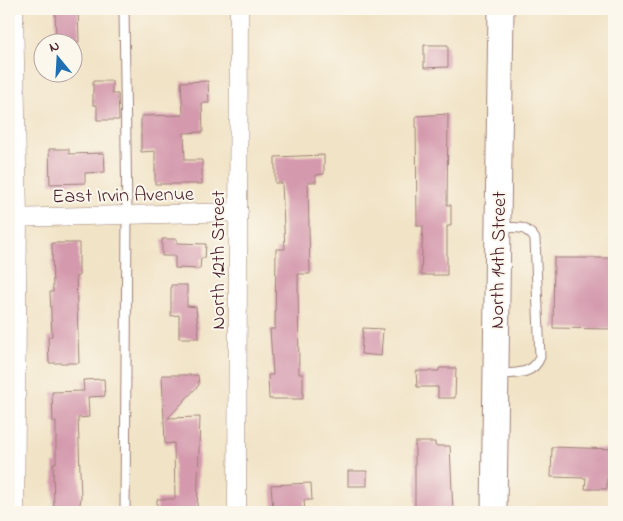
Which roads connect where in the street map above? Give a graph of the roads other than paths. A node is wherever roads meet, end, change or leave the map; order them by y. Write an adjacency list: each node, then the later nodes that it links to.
1 (14, 9): 7 (street)
2 (124, 9): 6 (lane)
3 (238, 9): 5 (street, North 12th Street)
4 (501, 9): 8 (street, North 14th Street)
5 (239, 212): 6 (street, East Irvin Avenue); 12 (street, North 12th Street)
6 (126, 215): 7 (street, East Irvin Avenue); 11 (lane)
7 (13, 218): 10 (street)
8 (498, 228): 9 (street, North 14th Street); 9 (lane)
9 (496, 374): 13 (street, North 14th Street)
10 (15, 512)
11 (125, 512)
12 (237, 512)
13 (494, 512)

